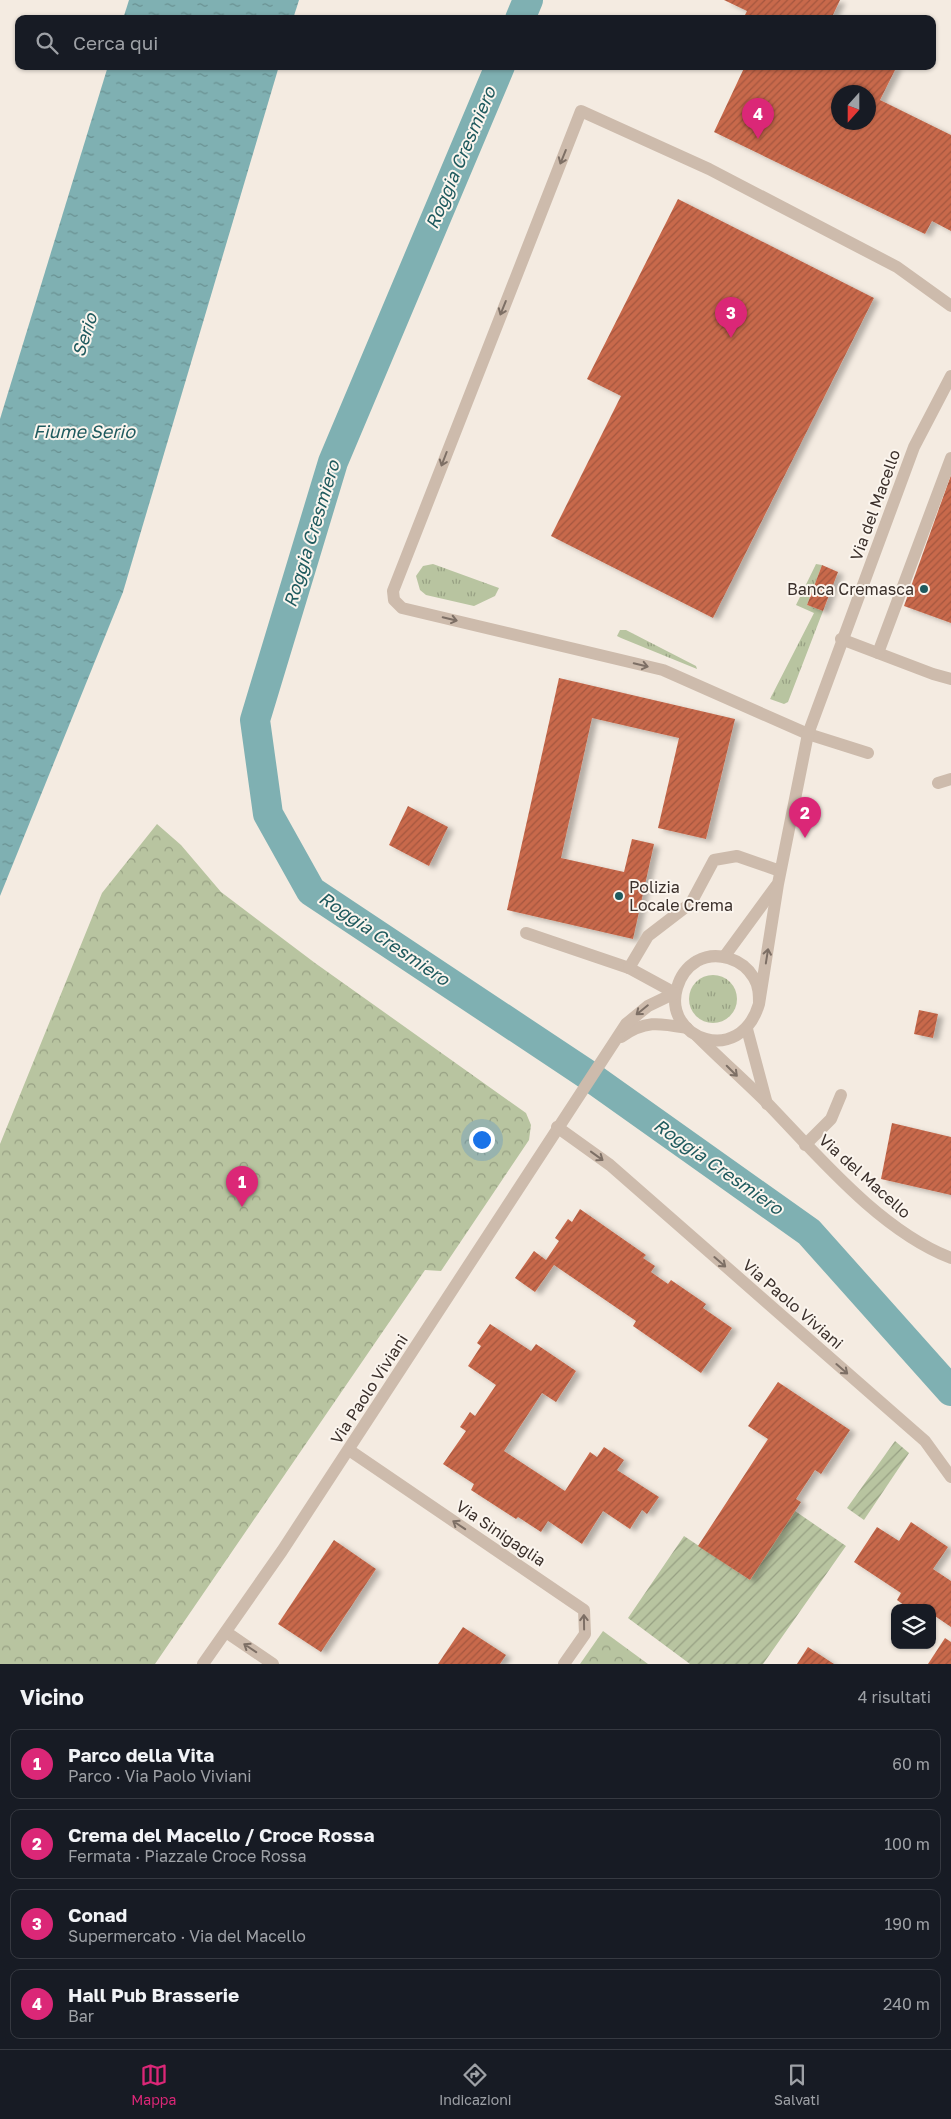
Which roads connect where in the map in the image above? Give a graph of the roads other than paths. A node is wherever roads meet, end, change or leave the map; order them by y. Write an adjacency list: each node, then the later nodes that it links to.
1 (951, 306): 7 (street, one-way to 7)
2 (951, 376): 4 (street, Via del Macello)
3 (951, 458): 5 (street)
4 (841, 639): 5 (street); 7 (street, Via del Macello)
5 (878, 653): 6 (street)
6 (951, 679)
7 (808, 734): 8 (street); 11 (street, Via del Macello)
8 (868, 753)
9 (951, 779): 10 (street)
10 (938, 783)
11 (779, 877): 13 (street); 14 (street); 16 (street, Via del Macello, one-way to 11)
12 (526, 933): 14 (street)
13 (724, 957): 15 (street); 16 (street)
14 (629, 968): 15 (street)
15 (675, 993): 18 (street); 19 (street, Via Paolo Viviani, one-way to 19)
16 (759, 1004): 17 (street)
17 (747, 1029): 18 (street); 21 (street, Via del Macello)
18 (692, 1032): 19 (street, Via Paolo Viviani); 21 (street, Via del Macello, one-way to 21)
19 (618, 1038): 22 (street, Via Paolo Viviani)
20 (842, 1095): 23 (street)
21 (767, 1104): 23 (street, Via del Macello)
22 (557, 1127): 25 (street, Via Paolo Viviani); 26 (street, Via Paolo Viviani, one-way to 26)
23 (806, 1145): 24 (street, Via del Macello)
24 (951, 1258)
25 (349, 1450): 27 (street, Via Paolo Viviani); 30 (street, Via Sinigaglia, one-way to 25)
26 (951, 1477)
27 (226, 1632): 28 (street, Via Paolo Viviani); 29 (street, one-way to 27)
28 (203, 1664)
29 (273, 1664)
30 (564, 1664)

